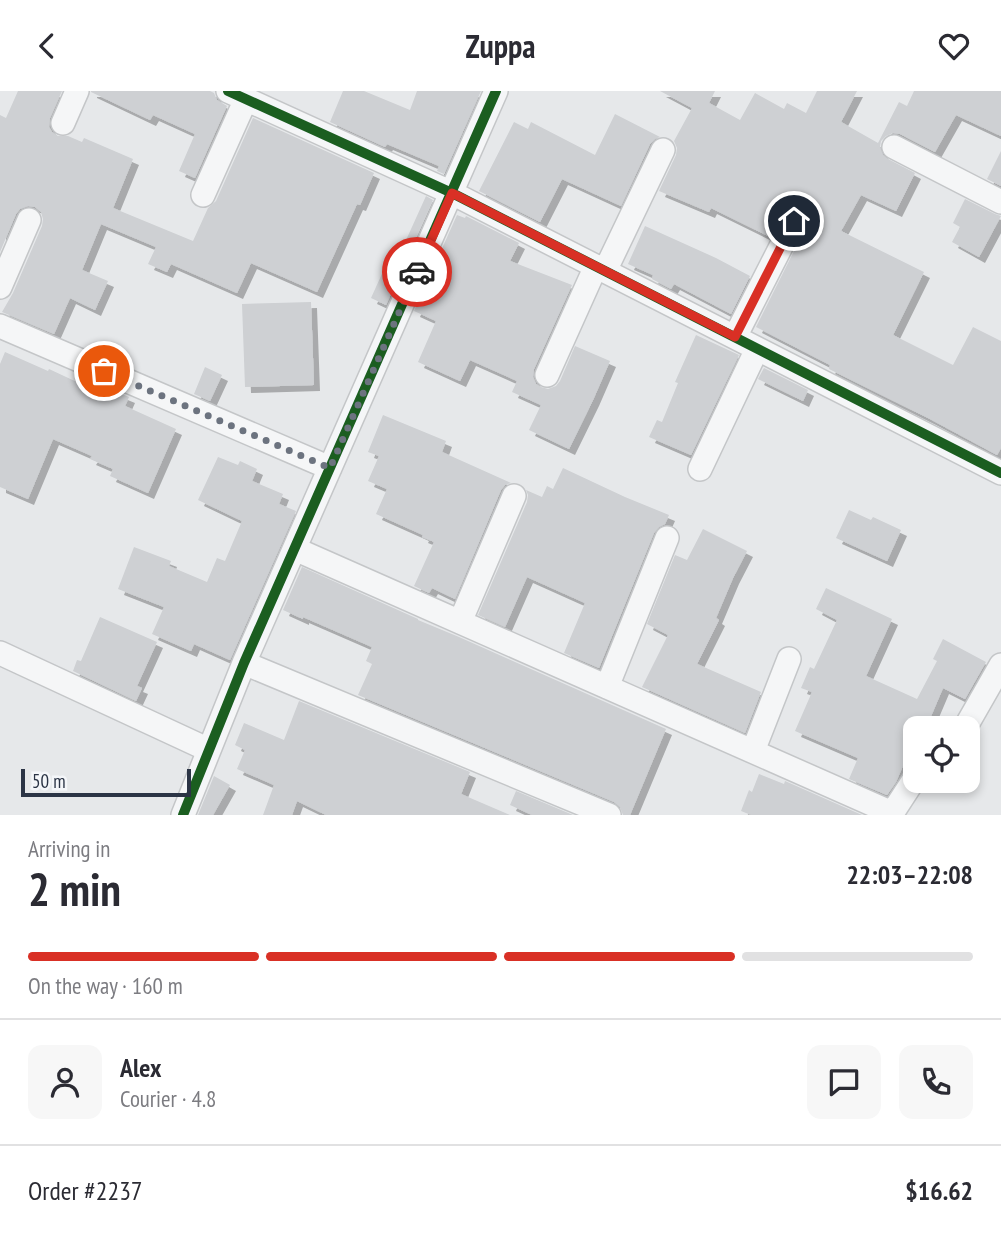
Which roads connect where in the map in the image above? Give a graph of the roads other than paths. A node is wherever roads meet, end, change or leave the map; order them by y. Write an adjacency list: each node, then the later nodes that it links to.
1 (77, 91): 4 (street)
2 (496, 91): 7 (street)
3 (237, 95): 7 (street); 8 (street)
4 (63, 123)
5 (894, 147): 9 (street)
6 (663, 150): 12 (street)
7 (452, 193): 12 (street); 18 (street)
8 (203, 195)
9 (1001, 202)
10 (29, 220): 13 (street)
11 (794, 221): 15 (street)
12 (600, 268): 15 (street); 17 (street)
13 (0, 287)
14 (1, 330): 18 (street)
15 (735, 337): 16 (street)
16 (757, 349): 19 (street); 20 (street)
17 (547, 375)
18 (330, 468): 23 (street)
19 (700, 469)
20 (1001, 473)
21 (514, 496): 24 (street)
22 (667, 538): 29 (street)
23 (295, 549): 24 (street); 27 (street)
24 (460, 622): 29 (street)
25 (0, 653): 31 (street)
26 (789, 659): 32 (street)
27 (244, 663): 31 (street); 36 (street)
28 (1001, 665): 30 (street)
29 (607, 687): 32 (street)
30 (972, 716)
31 (209, 750): 35 (street)
32 (753, 751): 34 (street)
33 (905, 793): 34 (street)
34 (891, 814)
35 (183, 815)
36 (608, 815)

